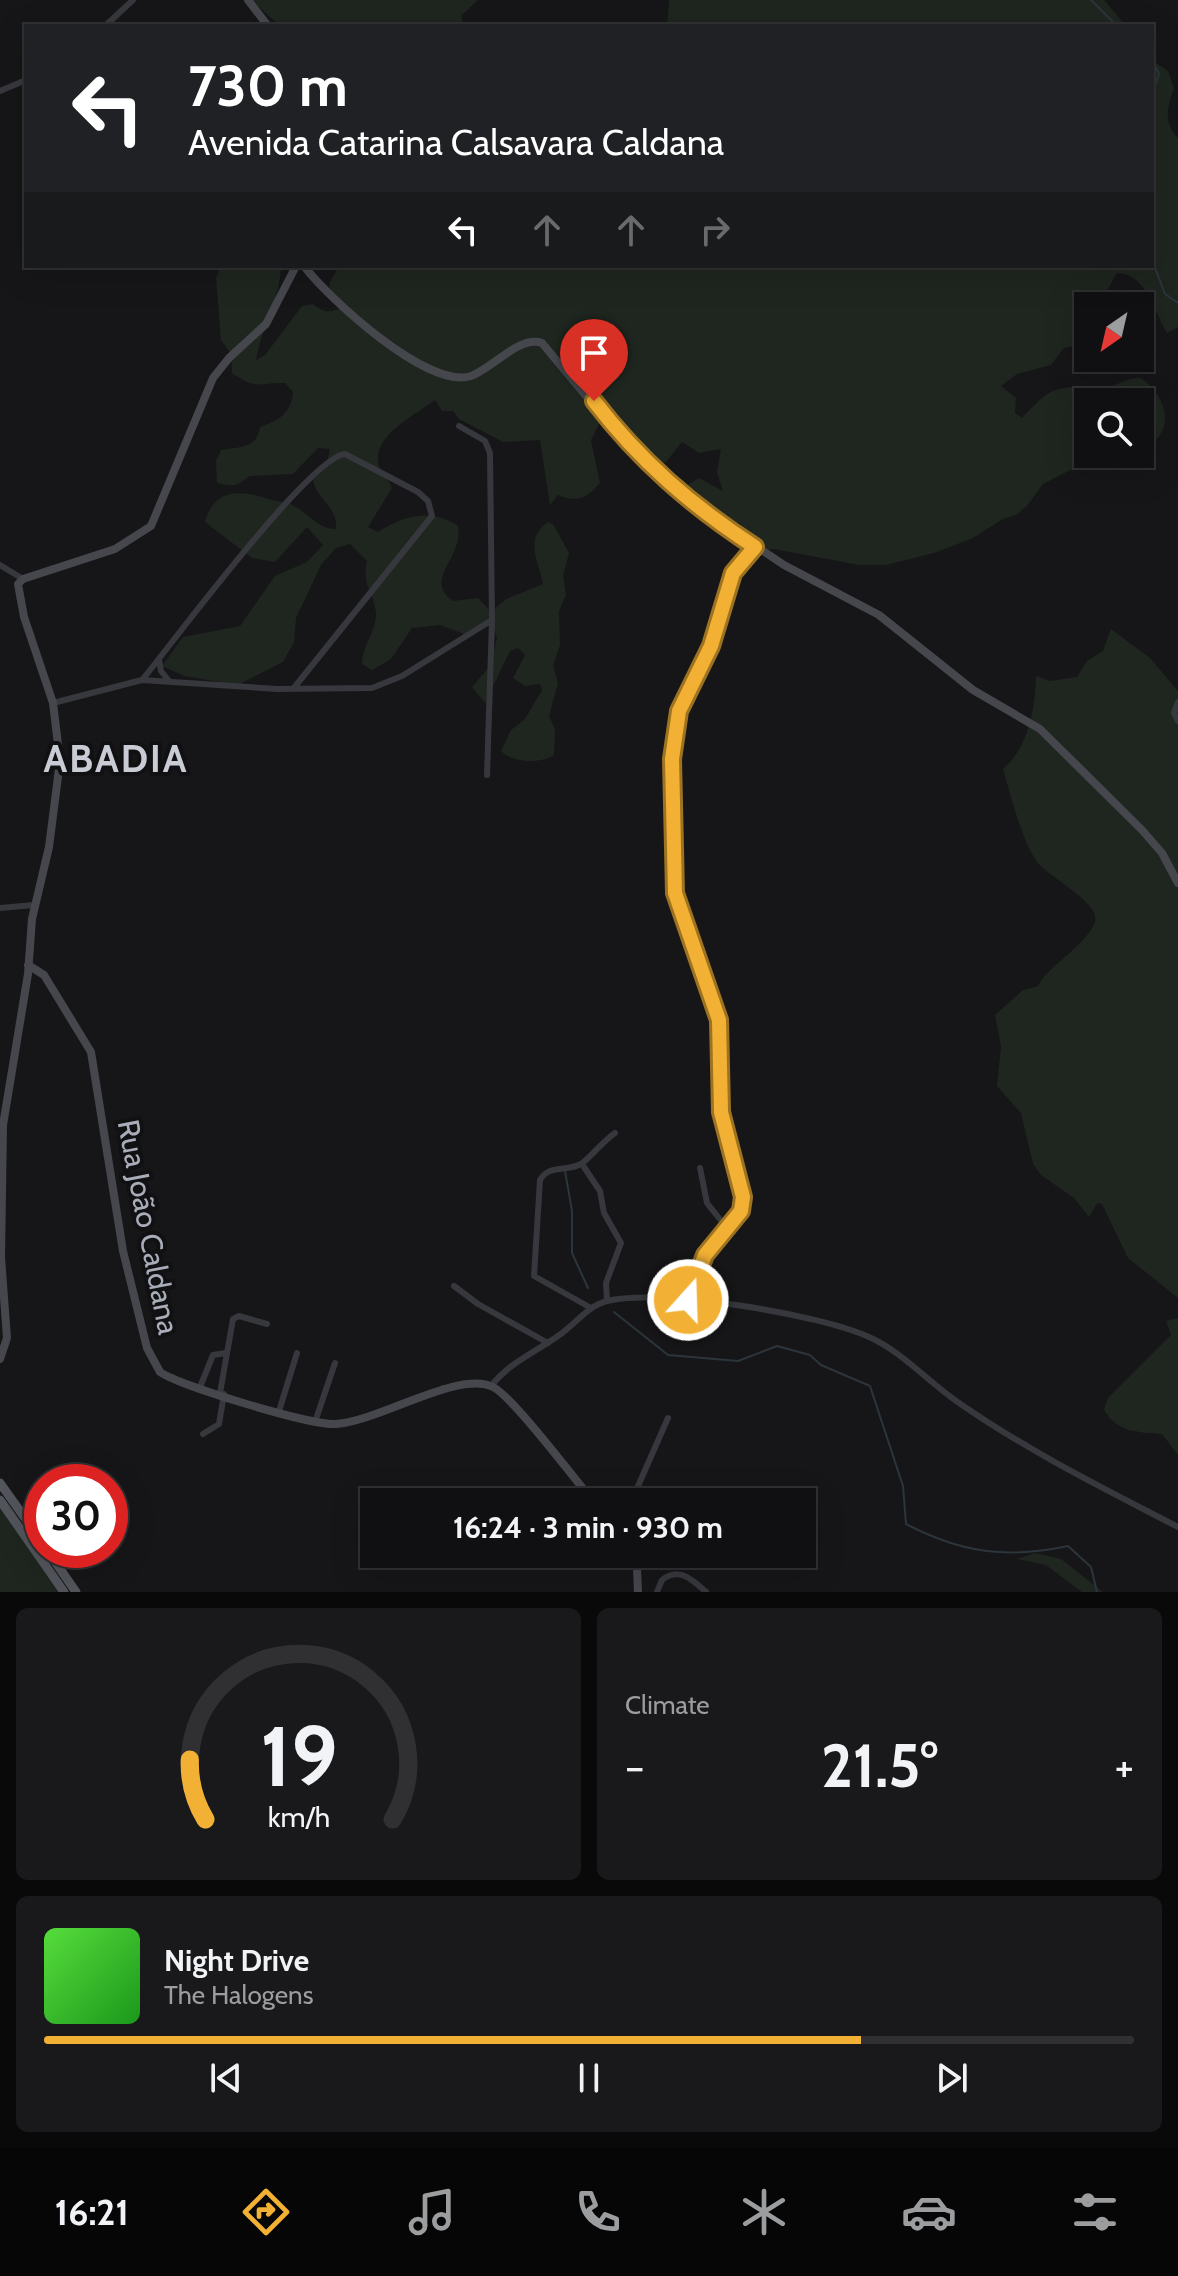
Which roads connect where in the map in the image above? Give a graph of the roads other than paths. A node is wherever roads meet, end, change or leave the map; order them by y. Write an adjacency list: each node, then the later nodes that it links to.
1 (133, 0): 3 (street)
2 (248, 0): 4 (street)
3 (107, 24)
4 (266, 24)
5 (24, 81): 6 (street)
6 (0, 91)
7 (295, 268): 12 (street)
8 (305, 268): 10 (street)
9 (459, 426): 13 (street)
10 (755, 547): 22 (street); 29 (street)
11 (0, 565): 12 (street)
12 (23, 579): 19 (street)
13 (492, 620): 17 (street); 21 (street)
14 (159, 660): 15 (street); 16 (street); 17 (street)
15 (142, 680): 16 (street); 19 (street)
16 (169, 681): 17 (street)
17 (293, 689)
18 (1178, 702): 20 (street)
19 (53, 703): 23 (street)
20 (1178, 721)
21 (487, 775)
22 (1178, 883)
23 (34, 905): 24 (street); 25 (street)
24 (0, 908)
25 (28, 969): 35 (street); 43 (street, Rua João Caldana)
26 (615, 1133): 27 (street)
27 (582, 1164): 32 (street); 33 (street)
28 (700, 1168): 29 (street)
29 (726, 1227): 31 (street)
30 (454, 1286): 37 (street)
31 (688, 1300): 32 (street); 56 (street)
32 (607, 1301): 33 (street)
33 (591, 1308): 37 (street)
34 (267, 1324): 38 (street)
35 (7, 1327): 36 (street); 40 (street)
36 (0, 1338)
37 (548, 1343): 42 (street)
38 (226, 1353): 43 (street); 44 (street)
39 (297, 1353): 45 (street)
40 (0, 1359)
41 (335, 1363): 47 (street)
42 (491, 1386): 47 (street, Rua João Caldana); 51 (street)
43 (200, 1387): 44 (street, Rua João Caldana)
44 (222, 1394): 45 (street, Rua João Caldana); 48 (street)
45 (279, 1411): 47 (street, Rua João Caldana)
46 (668, 1418): 52 (street)
47 (315, 1422)
48 (203, 1434)
49 (0, 1477): 54 (main road)
50 (0, 1483): 55 (main road)
51 (582, 1488)
52 (637, 1488)
53 (0, 1500): 59 (main road)
54 (24, 1511)
55 (24, 1517)
56 (1178, 1527)
57 (60, 1568): 60 (main road)
58 (637, 1568): 61 (street)
59 (64, 1592)
60 (76, 1592)
61 (638, 1592)
62 (657, 1592): 63 (street)
63 (706, 1592)

